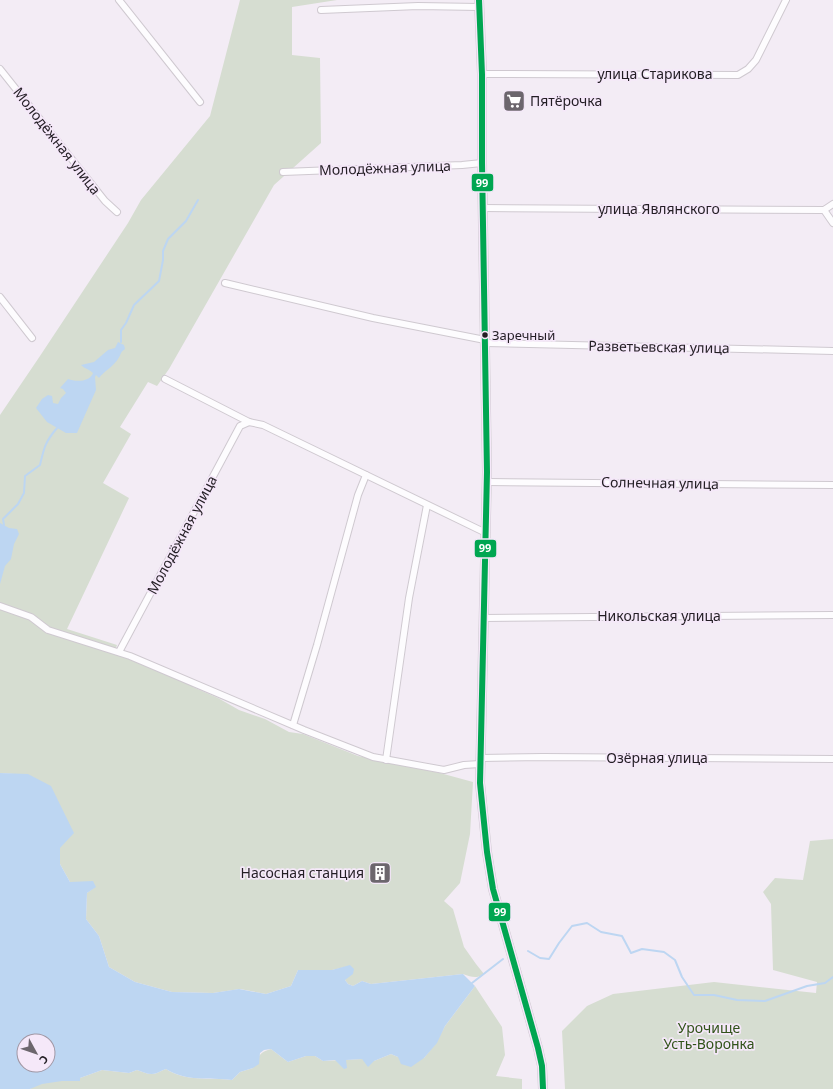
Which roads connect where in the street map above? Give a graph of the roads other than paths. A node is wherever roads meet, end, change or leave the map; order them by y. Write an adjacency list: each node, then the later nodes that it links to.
1 (119, 0): 7 (street)
2 (786, 0): 6 (street, улица Старикова)
3 (479, 3): 4 (street); 6 (street)
4 (321, 10)
5 (0, 68): 13 (street, Молодёжная улица)
6 (482, 74): 8 (street)
7 (200, 102)
8 (482, 163): 9 (street, Молодёжная улица); 11 (street)
9 (283, 172)
10 (833, 204): 12 (street)
11 (483, 208): 12 (street, улица Являнского); 18 (street)
12 (824, 210): 14 (street)
13 (117, 212)
14 (833, 223)
15 (225, 284): 18 (street, Разветьевская улица)
16 (0, 297): 17 (street)
17 (32, 338)
18 (485, 342): 19 (street, Разветьевская улица); 23 (street)
19 (833, 351)
20 (165, 379): 21 (street)
21 (249, 422): 22 (street); 30 (street, Молодёжная улица)
22 (366, 475): 25 (street); 31 (street)
23 (487, 482): 24 (street, Солнечная улица); 26 (street)
24 (833, 485)
25 (427, 505): 26 (street); 33 (street)
26 (486, 533): 29 (street)
27 (0, 606): 30 (street)
28 (833, 615): 29 (street, Никольская улица)
29 (484, 618): 34 (street)
30 (119, 652): 31 (street)
31 (293, 725): 33 (street)
32 (833, 759): 34 (street, Озёрная улица)
33 (386, 760): 34 (street, Озёрная улица)
34 (480, 761): 35 (street)
35 (543, 1089)

